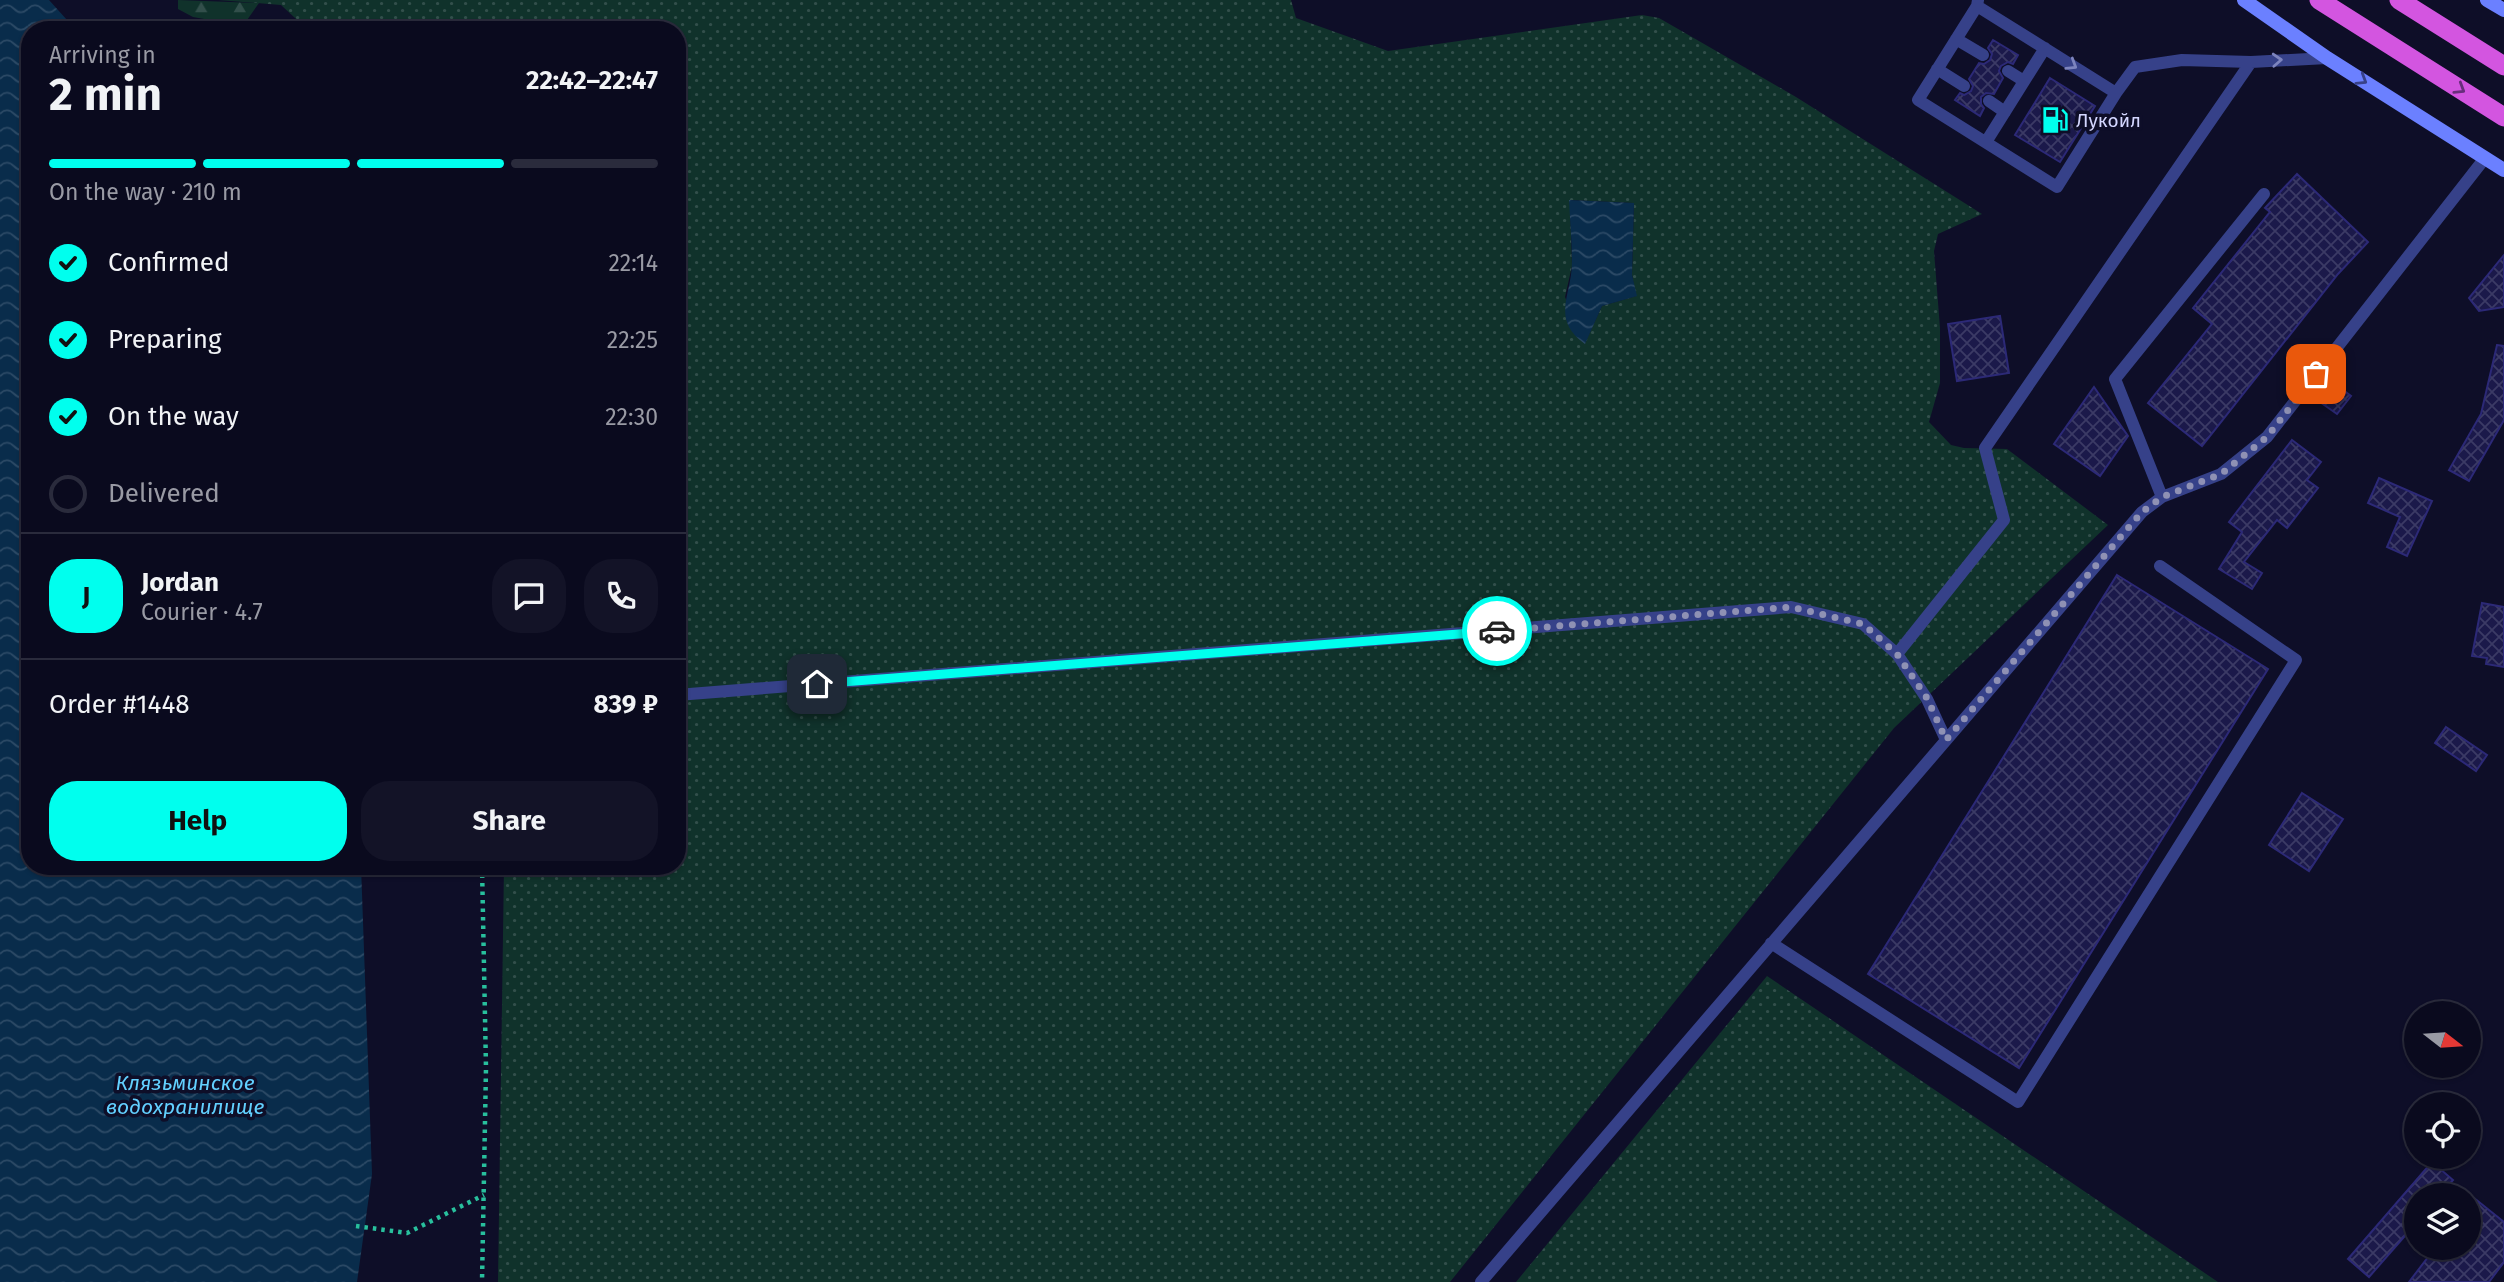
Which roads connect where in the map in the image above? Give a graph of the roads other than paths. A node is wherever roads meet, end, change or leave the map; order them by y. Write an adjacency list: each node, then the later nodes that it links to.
1 (2244, 0): 10 (main road)
2 (2319, 0): 20 (highway, one-way to 20)
3 (2399, 0): 12 (highway)
4 (2487, 0): 6 (main road)
5 (1977, 3): 7 (lane); 8 (lane)
6 (2504, 10)
7 (1956, 39): 9 (lane); 13 (lane)
8 (2045, 48): 15 (lane); 17 (lane, one-way to 17)
9 (1983, 55)
10 (2327, 58): 11 (lane, one-way to 10); 22 (main road, one-way to 22)
11 (2251, 62): 17 (lane); 27 (lane)
12 (2504, 66)
13 (1937, 69): 16 (lane); 21 (lane)
14 (2008, 71): 15 (lane)
15 (2024, 81): 19 (lane)
16 (1964, 86)
17 (2116, 93): 21 (lane)
18 (1989, 102): 19 (lane)
19 (2005, 112): 21 (lane)
20 (2504, 117)
21 (1986, 142)
22 (2485, 158): 23 (main road); 25 (lane)
23 (2504, 170)
24 (2264, 194): 25 (lane)
25 (2162, 497): 29 (lane)
26 (2160, 566): 30 (lane)
27 (1897, 654): 28 (lane); 29 (lane)
28 (686, 694)
29 (1946, 740): 30 (lane)
30 (1771, 943): 31 (lane)
31 (1481, 1282)

